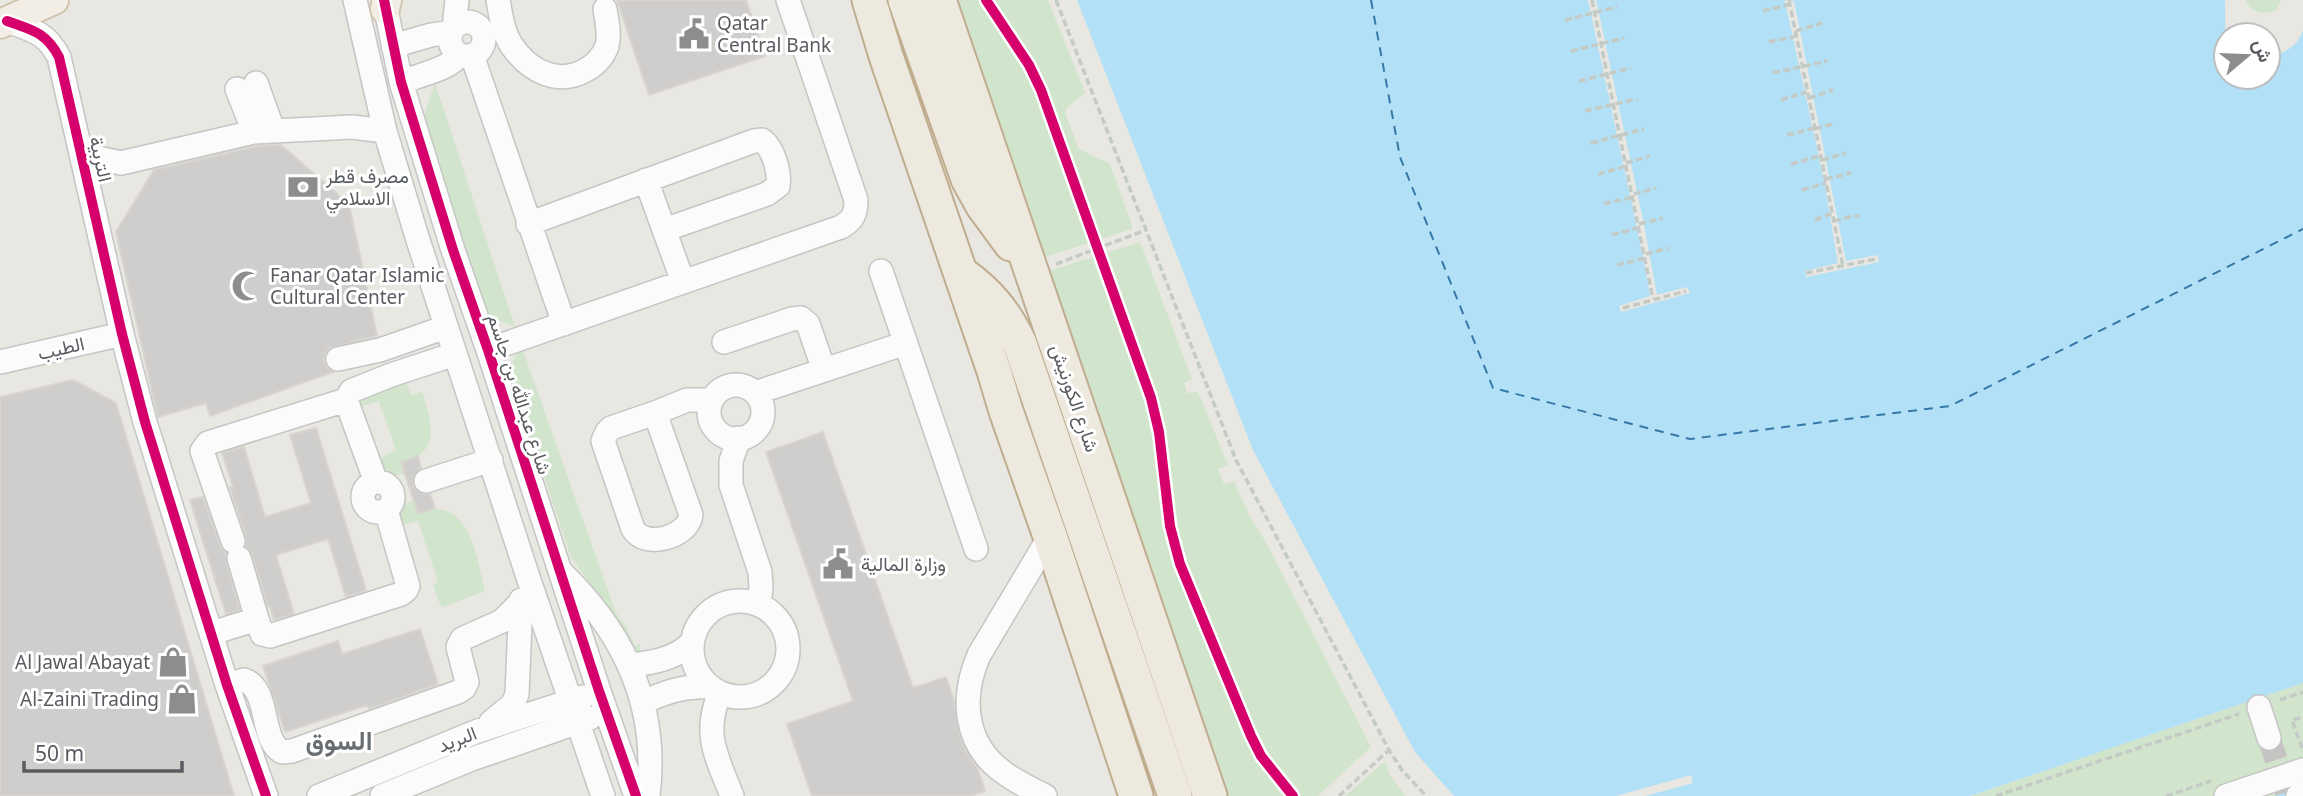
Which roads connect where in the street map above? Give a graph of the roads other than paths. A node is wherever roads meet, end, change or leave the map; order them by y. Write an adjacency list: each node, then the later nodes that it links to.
1 (54, 0): 11 (main road)
2 (355, 0): 19 (street)
3 (457, 0): 12 (street)
4 (788, 0): 27 (street)
5 (869, 0): 26 (highway)
6 (905, 0): 24 (highway)
7 (939, 0): 24 (highway, شارع الكورنيش)
8 (385, 3): 14 (street, شارع عبدالله بن جاسم)
9 (499, 7): 12 (street); 13 (street)
10 (604, 9): 13 (street)
11 (4, 22): 20 (street, التربية)
12 (459, 28): 14 (street); 15 (street)
13 (507, 37): 15 (street)
14 (393, 46): 16 (street, شارع عبدالله بن جاسم)
15 (471, 53): 16 (street); 22 (street)
16 (401, 82): 33 (street, شارع عبدالله بن جاسم)
17 (246, 86): 18 (street)
18 (263, 131): 19 (street); 20 (street)
19 (385, 131): 29 (street)
20 (82, 150): 30 (street, التربية)
21 (646, 180): 22 (street); 23 (street); 23 (street)
22 (528, 224): 28 (street)
23 (664, 230): 27 (street)
24 (1043, 267): 78 (highway, شارع الكورنيش)
25 (881, 271): 32 (street)
26 (960, 272): 47 (highway); 77 (highway)
27 (683, 282): 28 (street)
28 (564, 324): 33 (street)
29 (446, 327): 34 (street); 35 (street)
30 (122, 334): 36 (street, الطيب); 54 (street, التربية)
31 (724, 342): 37 (street)
32 (906, 343): 37 (street); 48 (street)
33 (488, 350): 49 (street, شارع عبدالله بن جاسم)
34 (455, 354): 39 (street); 44 (street)
35 (338, 359)
36 (0, 362)
37 (824, 370): 38 (street)
38 (755, 393): 40 (street); 43 (street)
39 (346, 400): 46 (street); 53 (street)
40 (712, 400): 41 (street); 42 (street)
41 (655, 412): 41 (street)
42 (712, 423): 43 (street); 45 (street)
43 (739, 438): 45 (street)
44 (491, 460): 46 (street); 50 (street)
45 (731, 485): 52 (street)
46 (398, 490): 53 (street)
47 (1051, 536): 75 (street); 76 (highway)
48 (975, 549)
49 (559, 571): 56 (street); 59 (street, شارع عبدالله بن جاسم)
50 (528, 576): 51 (street); 62 (street)
51 (519, 604): 57 (street); 63 (street)
52 (759, 604): 55 (street); 58 (street)
53 (257, 619): 54 (street)
54 (212, 633): 57 (street, التربية)
55 (691, 643): 56 (street); 58 (street)
56 (630, 665): 60 (street)
57 (226, 685): 68 (street, التربية)
58 (715, 690): 60 (street); 74 (street)
59 (603, 702): 62 (street, البريد); 72 (street, شارع عبدالله بن جاسم)
60 (643, 704): 73 (street)
61 (2253, 709): 65 (street)
62 (574, 711): 63 (street, البريد); 64 (street, البريد); 66 (street)
63 (478, 731): 69 (street, البريد)
64 (540, 736): 66 (street); 70 (street, البريد)
65 (2269, 738)
66 (592, 764): 71 (street)
67 (2303, 770): 79 (street)
68 (266, 796)
69 (319, 796)
70 (383, 796)
71 (603, 796)
72 (636, 796)
73 (648, 796)
74 (732, 796)
75 (1045, 796)
76 (1136, 796)
77 (1175, 796)
78 (1210, 796)
79 (2226, 796)

